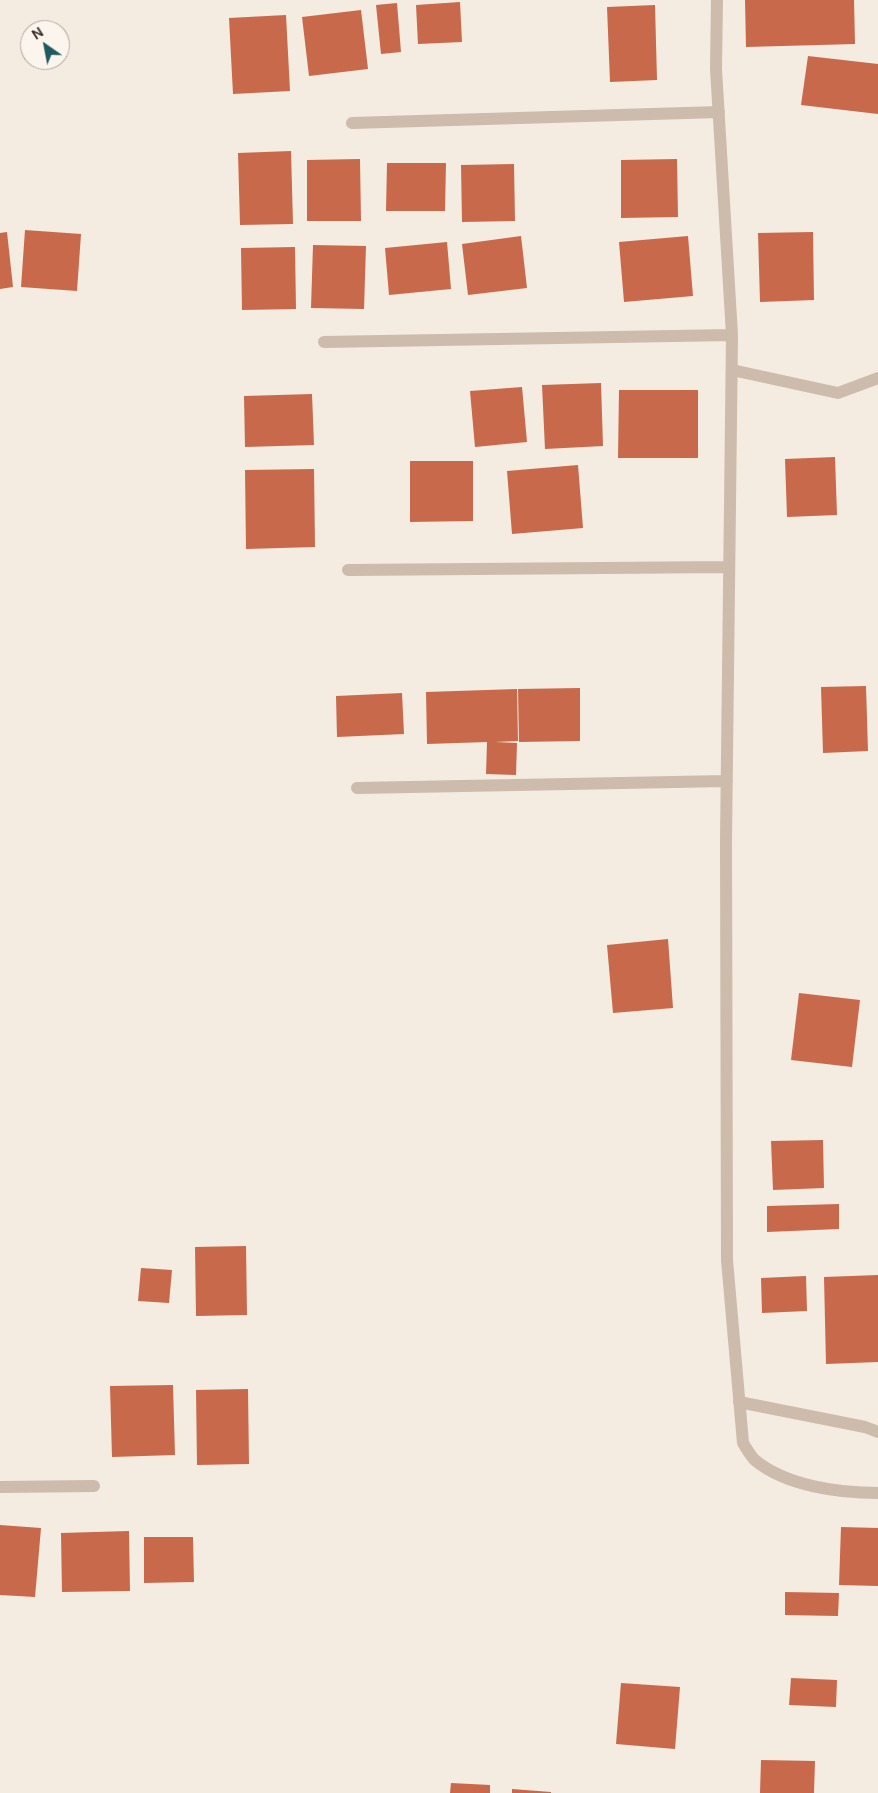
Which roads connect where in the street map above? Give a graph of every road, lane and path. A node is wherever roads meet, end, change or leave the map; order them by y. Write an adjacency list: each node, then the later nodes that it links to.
1 (717, 0): 2 (street)
2 (719, 112): 3 (street); 4 (street)
3 (352, 123)
4 (732, 335): 5 (street); 6 (street)
5 (324, 342)
6 (732, 370): 7 (street); 8 (street)
7 (878, 378)
8 (729, 567): 9 (street); 10 (street)
9 (348, 570)
10 (727, 781): 11 (street); 12 (street)
11 (357, 788)
12 (739, 1402): 13 (street); 16 (street)
13 (878, 1432)
14 (94, 1486): 15 (street)
15 (0, 1487)
16 (878, 1493)

